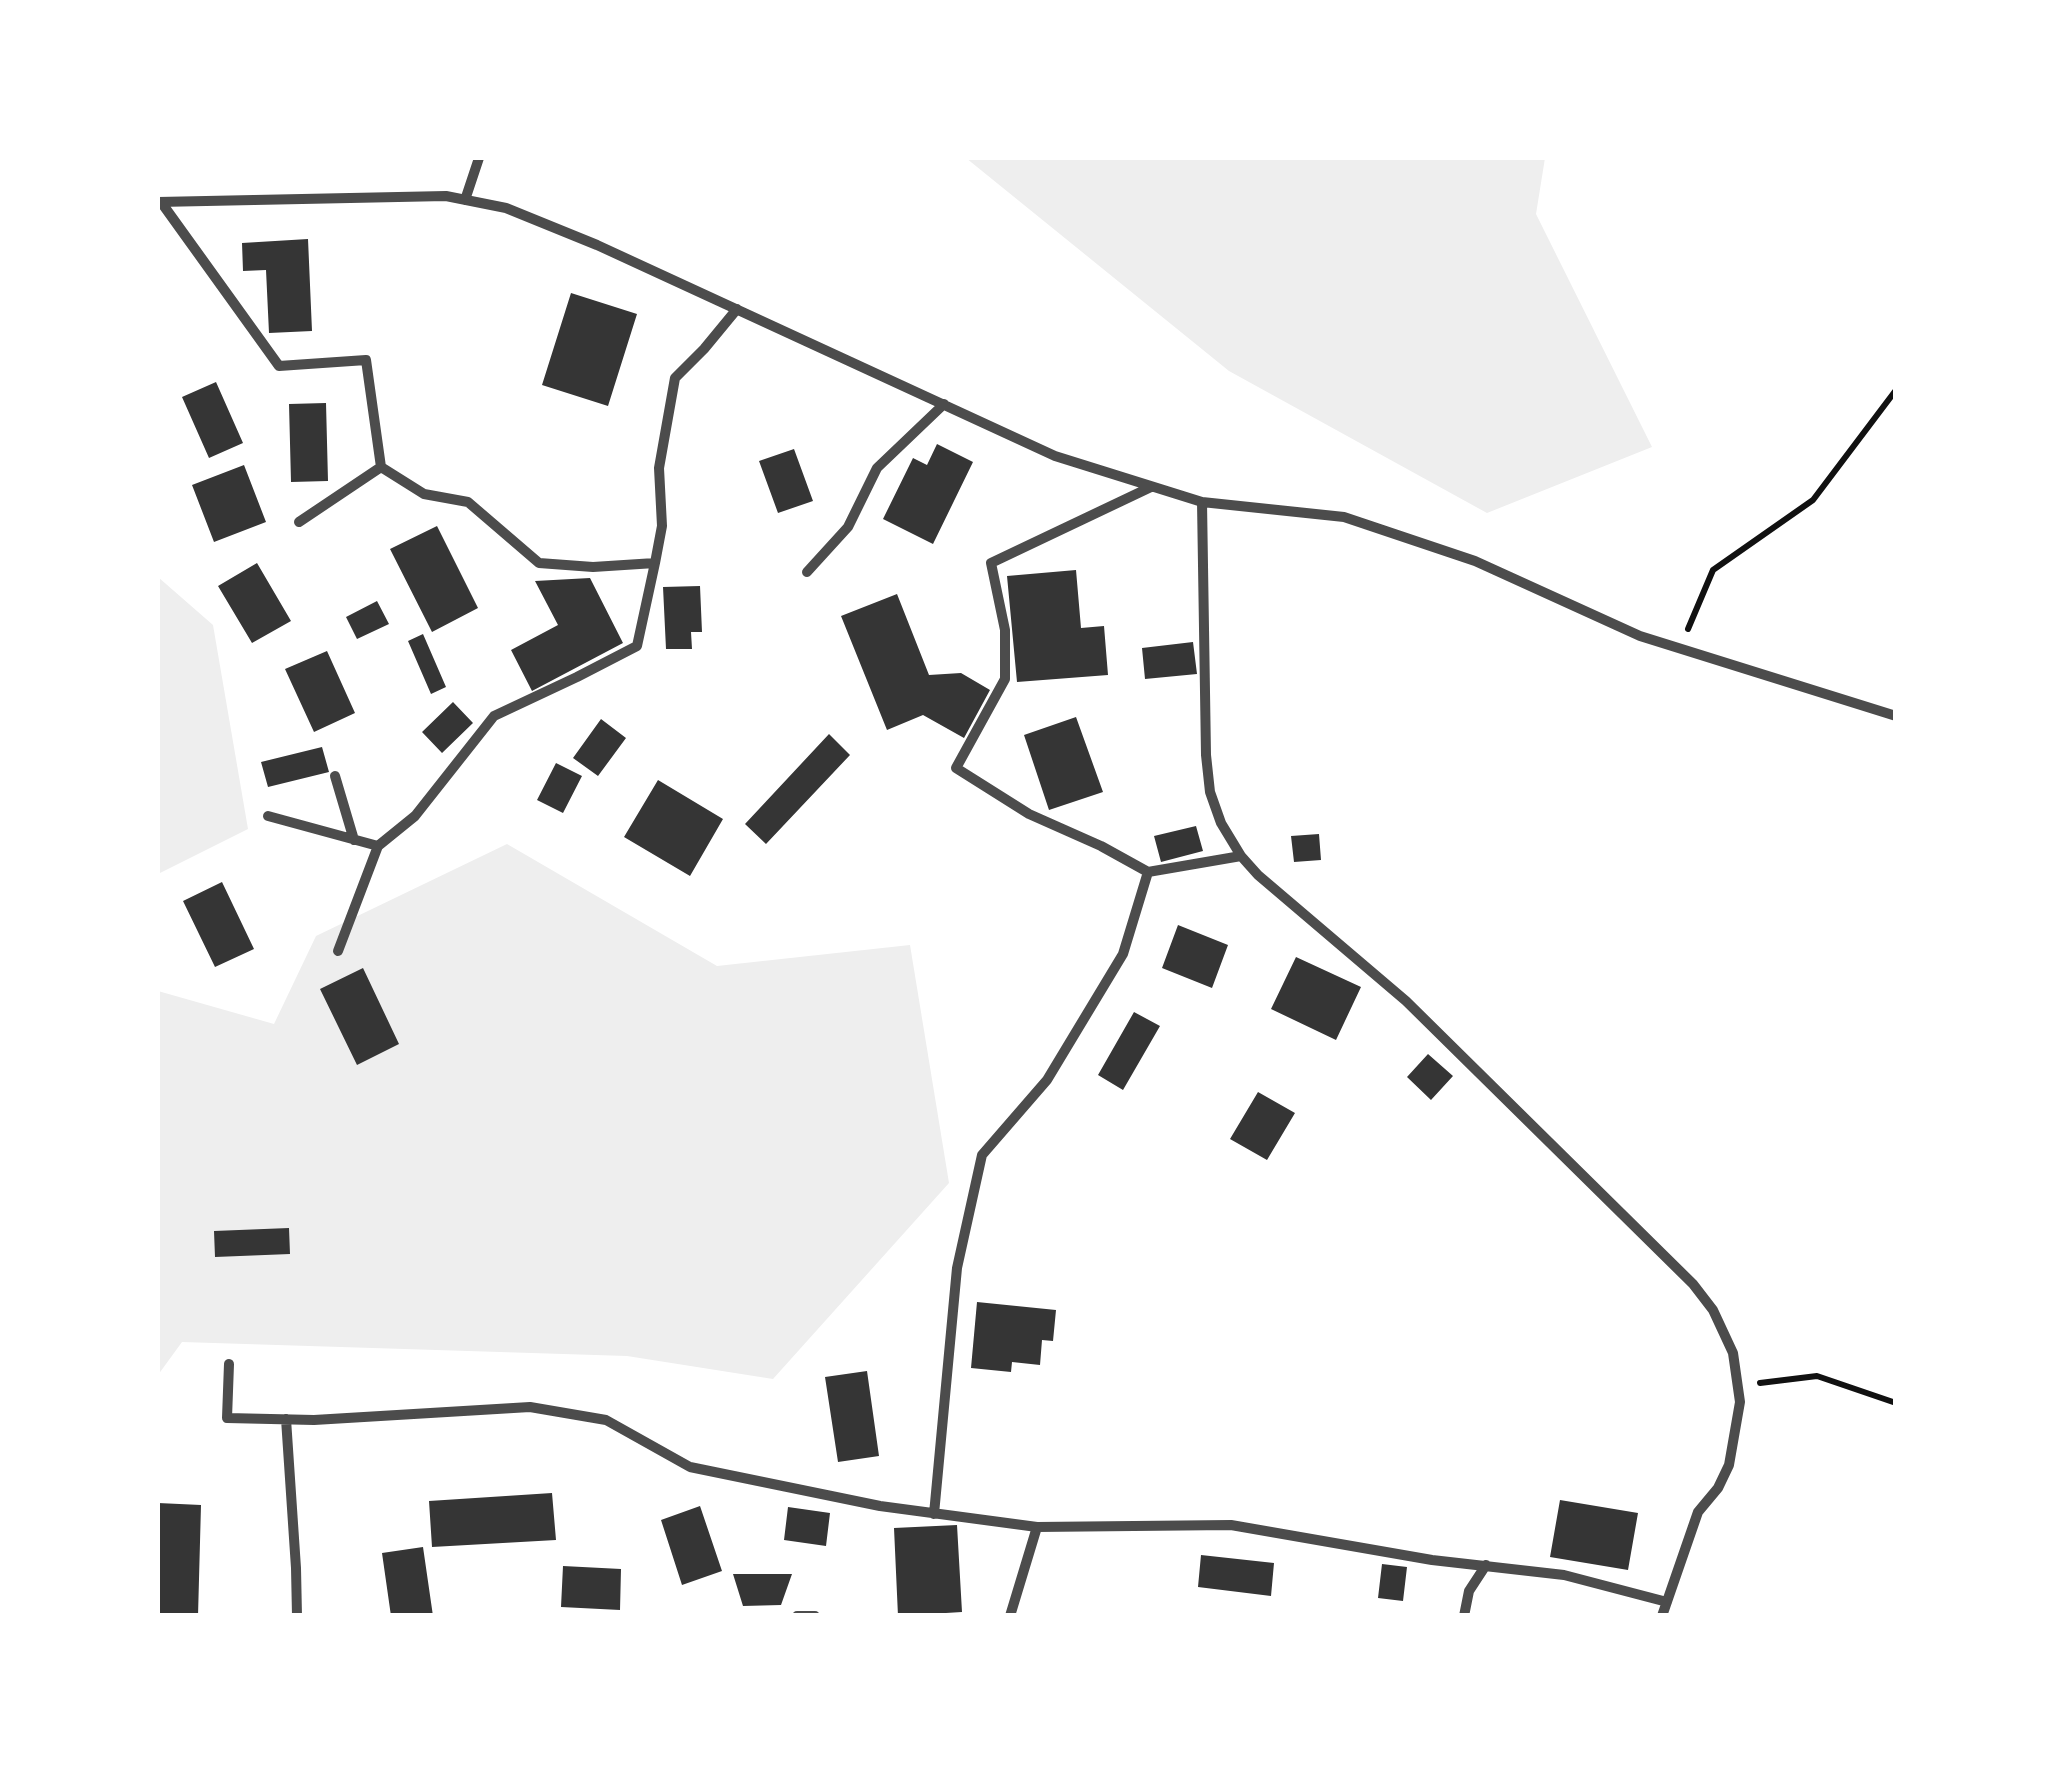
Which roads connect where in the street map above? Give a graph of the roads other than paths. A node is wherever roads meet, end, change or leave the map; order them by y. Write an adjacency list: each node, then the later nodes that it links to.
1 (479, 158): 2 (street)
2 (465, 200): 3 (street); 4 (street)
3 (159, 202): 6 (street)
4 (737, 309): 5 (street); 10 (street)
5 (944, 404): 7 (street); 11 (street)
6 (381, 467): 9 (street); 10 (street)
7 (1152, 486): 8 (street); 18 (street)
8 (1202, 502): 12 (street); 17 (street)
9 (299, 522)
10 (654, 563): 16 (street)
11 (807, 572)
12 (1896, 716)
13 (335, 776): 15 (street)
14 (268, 816): 15 (street)
15 (354, 840): 16 (street)
16 (378, 846): 19 (street)
17 (1242, 856): 18 (street); 25 (street)
18 (1148, 872): 22 (street)
19 (338, 951)
20 (229, 1364): 21 (street)
21 (286, 1420): 22 (street); 26 (street)
22 (934, 1514): 23 (street)
23 (1037, 1527): 24 (street); 29 (street)
24 (1486, 1566): 25 (street); 30 (street)
25 (1667, 1602): 31 (street)
26 (296, 1616)
27 (797, 1616): 28 (street)
28 (814, 1616)
29 (1010, 1616)
30 (1464, 1616)
31 (1662, 1616)

